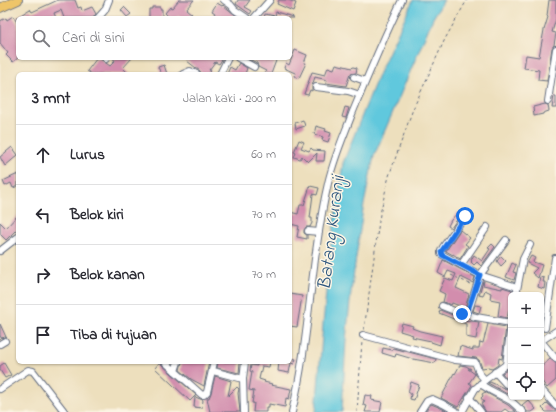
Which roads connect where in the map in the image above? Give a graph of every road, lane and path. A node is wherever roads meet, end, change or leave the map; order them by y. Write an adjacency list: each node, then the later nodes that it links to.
1 (18, 0): 7 (main road)
2 (109, 0): 8 (street)
3 (224, 0): 9 (street)
4 (270, 0): 10 (street)
5 (402, 0): 17 (street)
6 (467, 0): 42 (path)
7 (0, 8)
8 (100, 16)
9 (244, 16)
10 (256, 16)
11 (556, 49): 20 (street)
12 (227, 60): 15 (street)
13 (242, 60): 14 (street)
14 (254, 67)
15 (221, 72)
16 (354, 78): 17 (street)
17 (365, 81): 19 (street)
18 (316, 87): 19 (street)
19 (360, 95): 24 (street)
20 (548, 101)
21 (465, 216): 30 (street)
22 (487, 227): 30 (street)
23 (308, 231): 24 (street)
24 (319, 232): 63 (street)
25 (16, 238): 28 (street)
26 (506, 240): 32 (street)
27 (530, 245): 34 (street)
28 (0, 250)
29 (555, 258): 39 (street)
30 (460, 264): 32 (street)
31 (451, 275): 33 (path)
32 (480, 275): 33 (street); 34 (street)
33 (476, 287): 37 (street)
34 (517, 287): 35 (street)
35 (516, 292)
36 (442, 306): 37 (street)
37 (468, 313): 38 (street)
38 (508, 322)
39 (544, 322)
40 (544, 328): 41 (street)
41 (556, 331): 43 (street)
42 (363, 336): 55 (street); 64 (path)
43 (544, 339)
44 (544, 345): 45 (street)
45 (556, 359)
46 (167, 364): 51 (street)
47 (177, 364): 51 (street)
48 (214, 364): 52 (street)
49 (245, 364): 54 (street)
50 (508, 364): 53 (street)
51 (175, 371): 52 (street)
52 (213, 371): 54 (street)
53 (495, 372): 55 (street); 56 (street)
54 (243, 379): 62 (street)
55 (482, 382): 59 (street); 69 (street)
56 (506, 384)
57 (0, 389): 61 (street)
58 (544, 392): 60 (street)
59 (469, 397): 67 (street); 68 (street)
60 (556, 406)
61 (64, 411)
62 (244, 412)
63 (292, 412)
64 (357, 412)
65 (420, 412): 66 (street)
66 (457, 412)
67 (462, 412)
68 (482, 412)
69 (523, 412)

